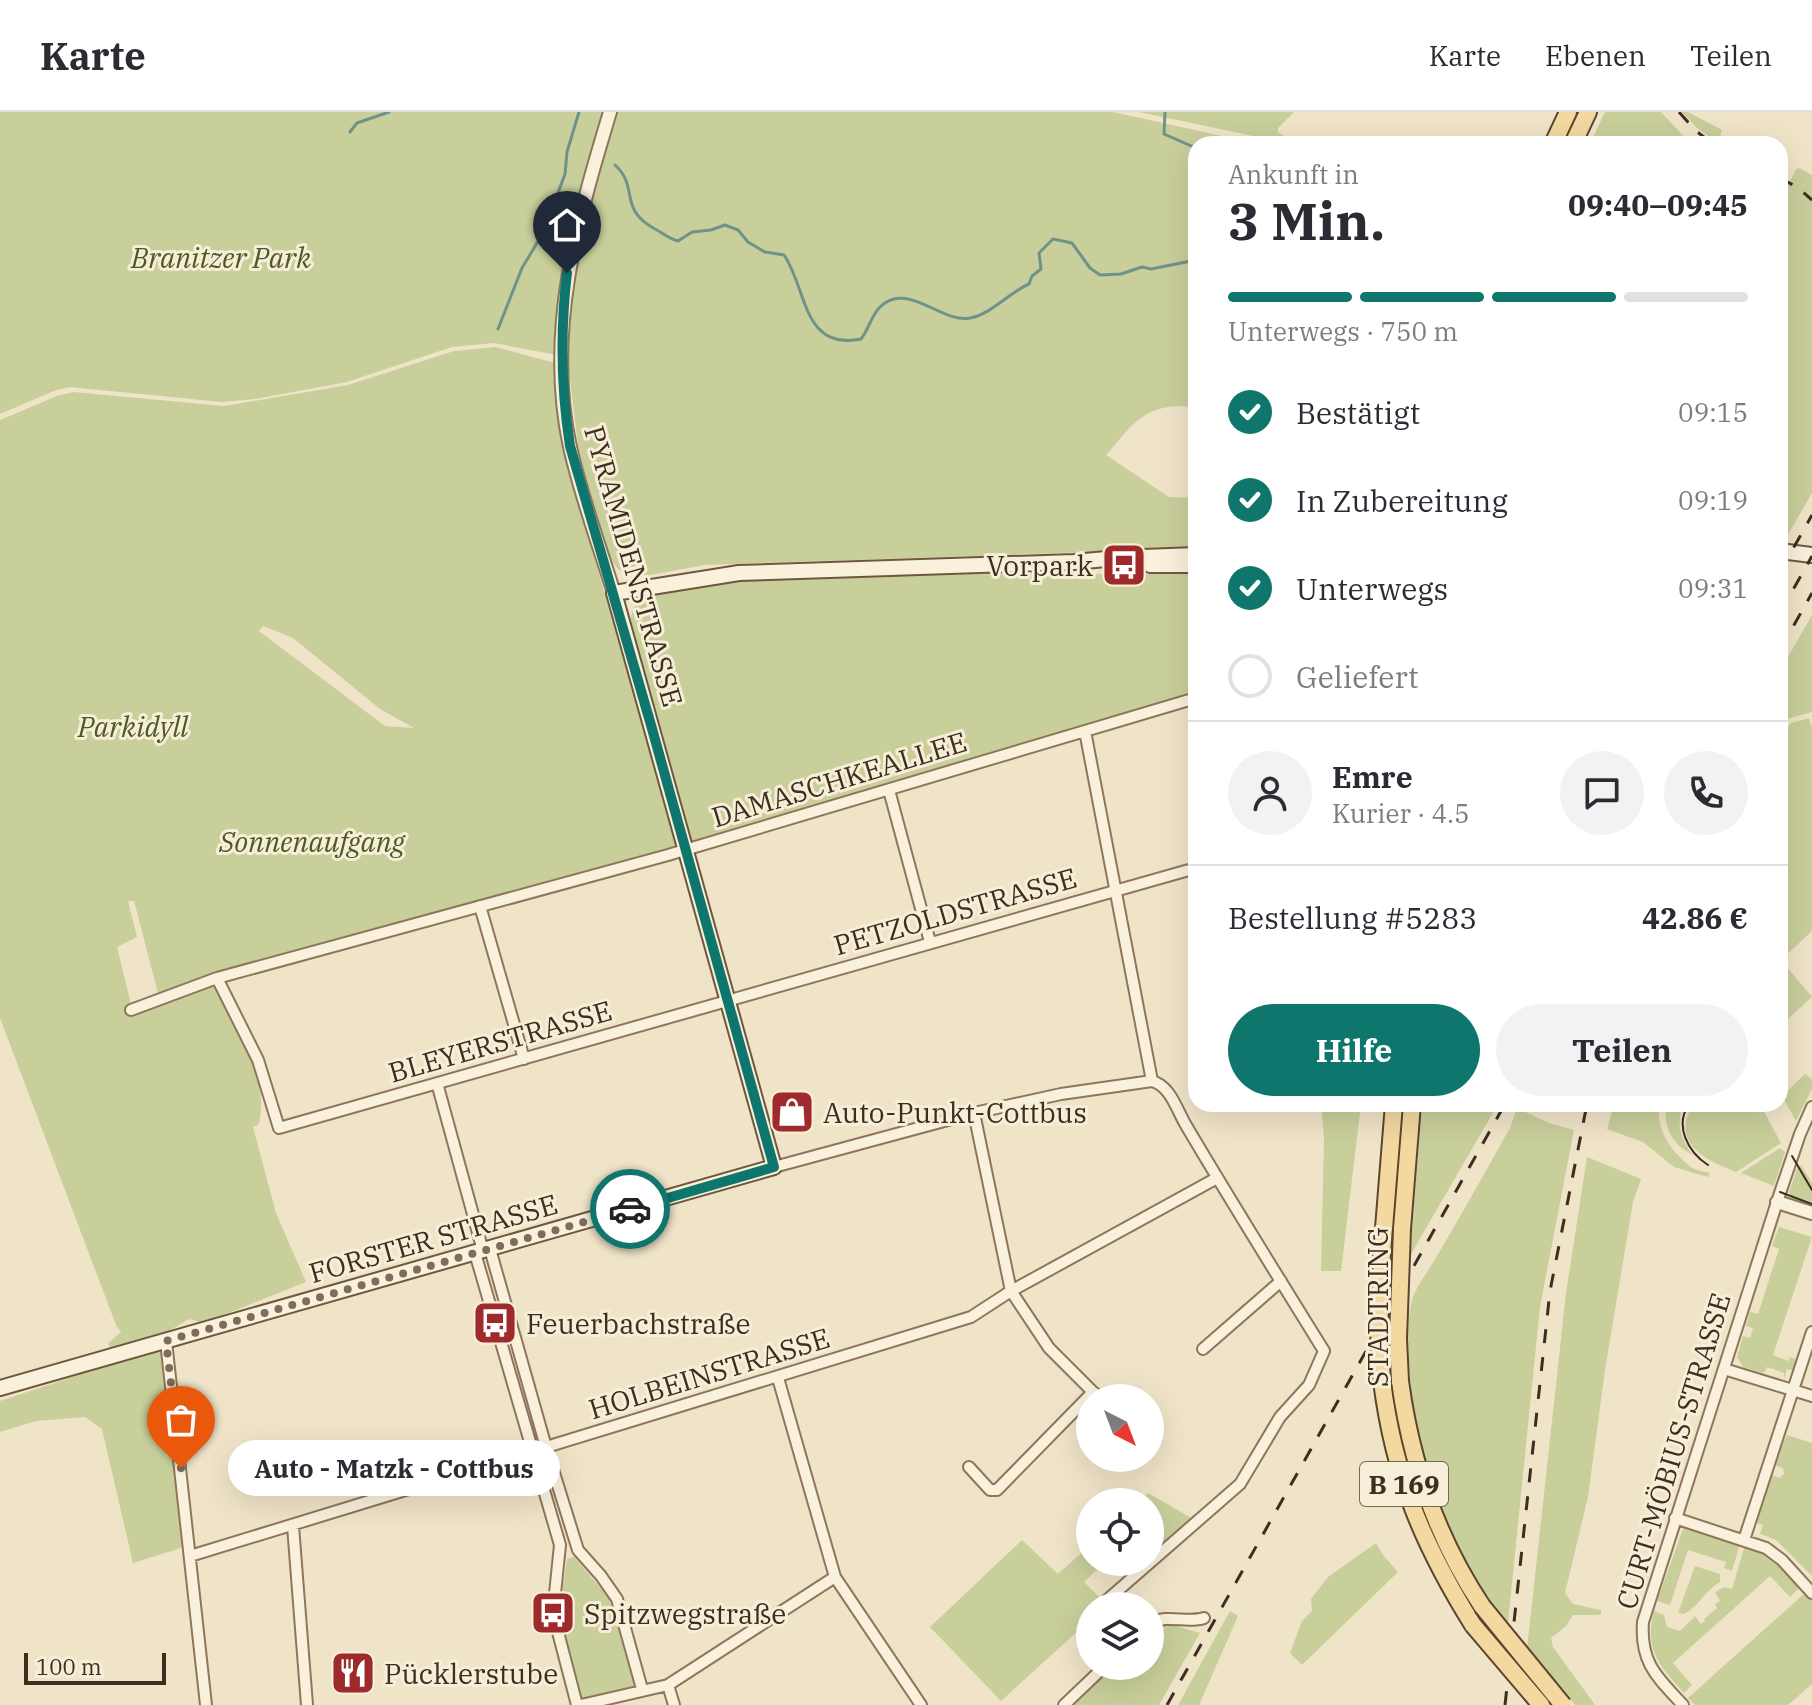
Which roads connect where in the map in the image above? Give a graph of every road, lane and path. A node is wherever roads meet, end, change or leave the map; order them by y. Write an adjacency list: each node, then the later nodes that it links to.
1 (610, 112): 11 (street, PYRAMIDENSTRASSE)
2 (1568, 112): 4 (main road)
3 (1588, 112): 5 (main road)
4 (1557, 136)
5 (1577, 136)
6 (1788, 552): 8 (main road)
7 (1188, 555): 9 (main road)
8 (1812, 555)
9 (1074, 562): 10 (main road); 11 (main road)
10 (1188, 565)
11 (614, 593): 15 (main road, PYRAMIDENSTRASSE)
12 (1188, 700): 13 (street, DAMASCHKEALLEE)
13 (1085, 731): 14 (street, DAMASCHKEALLEE); 17 (street)
14 (889, 790): 15 (street, DAMASCHKEALLEE); 19 (street)
15 (686, 850): 18 (street, DAMASCHKEALLEE); 21 (main road, PYRAMIDENSTRASSE)
16 (1188, 870): 17 (street, PETZOLDSTRASSE)
17 (1116, 890): 19 (street, PETZOLDSTRASSE); 24 (street)
18 (480, 906): 20 (street, DAMASCHKEALLEE); 23 (street)
19 (930, 942): 21 (street, PETZOLDSTRASSE)
20 (217, 978): 22 (street, DAMASCHKEALLEE); 25 (street, BLEYERSTRASSE)
21 (727, 1001): 23 (street, BLEYERSTRASSE); 30 (main road, PYRAMIDENSTRASSE)
22 (131, 1010)
23 (524, 1059): 25 (street, BLEYERSTRASSE)
24 (1157, 1082): 29 (street, FORSTER STRASSE); 31 (street)
25 (437, 1083): 34 (street)
26 (1812, 1107): 32 (street, CURT-MÖBIUS-STRASSE)
27 (1393, 1112): 68 (main road, STADTRING / B 169, bridge)
28 (1411, 1112): 69 (main road, STADTRING / B 169, bridge)
29 (974, 1113): 30 (street, FORSTER STRASSE); 36 (street)
30 (774, 1167): 34 (main road, FORSTER STRASSE)
31 (1217, 1178): 35 (street); 36 (street, HOLBEINSTRASSE)
32 (1777, 1202): 33 (street); 40 (street, CURT-MÖBIUS-STRASSE)
33 (1812, 1213)
34 (483, 1251): 38 (main road, FORSTER STRASSE); 47 (street); 48 (street)
35 (1281, 1281): 39 (street); 55 (street)
36 (1011, 1291): 41 (street, HOLBEINSTRASSE); 42 (street)
37 (1812, 1332): 44 (street)
38 (166, 1341): 43 (main road, FORSTER STRASSE); 53 (street)
39 (1203, 1349)
40 (1724, 1369): 44 (street); 50 (street, CURT-MÖBIUS-STRASSE)
41 (778, 1378): 47 (street, HOLBEINSTRASSE); 54 (street)
42 (1087, 1384)
43 (0, 1388)
44 (1793, 1390): 45 (street); 52 (street)
45 (1812, 1396)
46 (1076, 1416): 49 (street)
47 (546, 1447): 48 (street, HOLBEINSTRASSE); 61 (street)
48 (533, 1451): 51 (street, HOLBEINSTRASSE); 64 (street)
49 (969, 1467)
50 (1675, 1518): 52 (street); 70 (street, CURT-MÖBIUS-STRASSE)
51 (293, 1526): 53 (street, HOLBEINSTRASSE); 63 (street)
52 (1744, 1540): 56 (street)
53 (190, 1556): 62 (street)
54 (835, 1577): 60 (street); 66 (street)
55 (1116, 1592)
56 (1812, 1593)
57 (1164, 1618): 58 (street)
58 (1204, 1618)
59 (1090, 1680): 67 (street)
60 (668, 1685): 61 (street); 65 (street)
61 (642, 1689): 64 (street)
62 (206, 1705)
63 (307, 1705)
64 (579, 1705)
65 (674, 1705)
66 (921, 1705)
67 (1064, 1705)
68 (1541, 1705)
69 (1563, 1705)
70 (1683, 1705)

